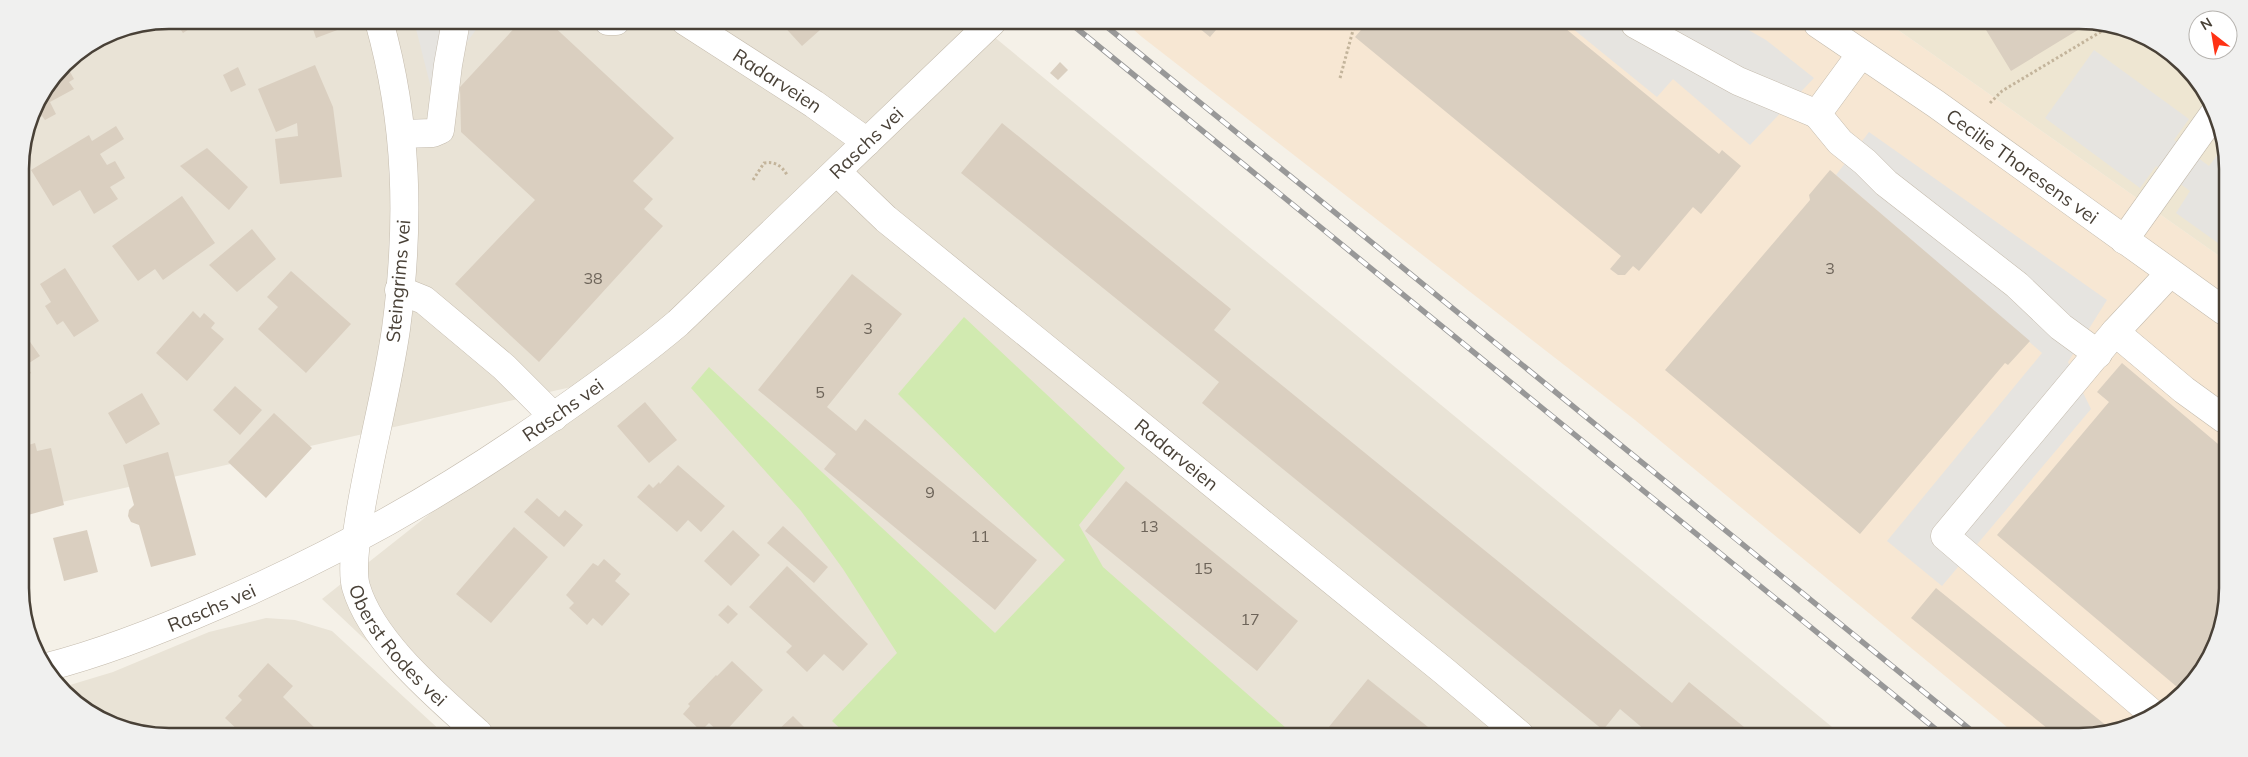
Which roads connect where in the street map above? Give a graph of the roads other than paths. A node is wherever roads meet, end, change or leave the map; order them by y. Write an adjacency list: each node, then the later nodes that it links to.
1 (381, 29): 10 (street, Steingrims vei)
2 (455, 29): 10 (street)
3 (697, 29): 11 (street, Radarveien)
4 (985, 29): 11 (street, Raschs vei)
5 (1644, 29): 8 (street)
6 (1825, 29): 7 (street, Cecilie Thoresens vei)
7 (1861, 54): 8 (street); 13 (street, Cecilie Thoresens vei)
8 (1817, 114): 18 (street)
9 (2210, 119): 13 (street)
10 (402, 134): 15 (street, Steingrims vei)
11 (867, 142): 12 (street, Raschs vei)
12 (837, 172): 20 (street, Raschs vei); 25 (street, Radarveien)
13 (2124, 240): 14 (street, Cecilie Thoresens vei)
14 (2170, 273): 16 (street, Cecilie Thoresens vei); 17 (street)
15 (399, 290): 20 (street); 21 (street, Steingrims vei)
16 (2219, 307)
17 (2116, 332): 18 (street); 19 (street)
18 (2098, 354): 23 (street)
19 (2219, 415)
20 (554, 416): 21 (street, Raschs vei)
21 (356, 540): 22 (street, Raschs vei); 24 (street, Oberst Rodes vei)
22 (52, 666)
23 (2148, 711)
24 (473, 728)
25 (1512, 728)

